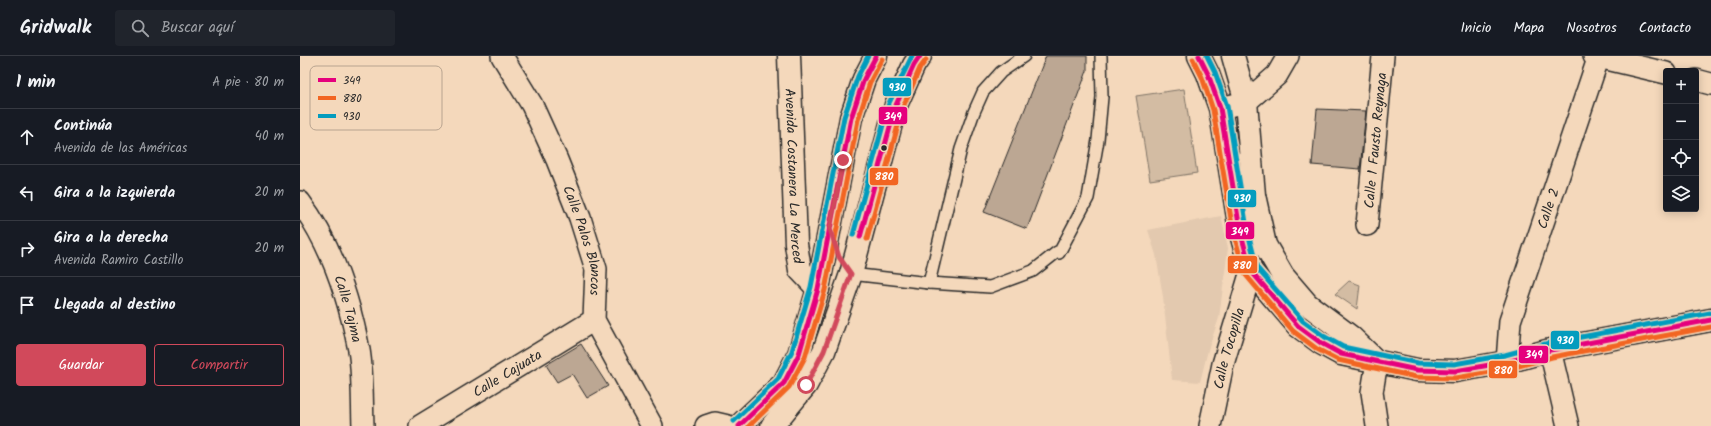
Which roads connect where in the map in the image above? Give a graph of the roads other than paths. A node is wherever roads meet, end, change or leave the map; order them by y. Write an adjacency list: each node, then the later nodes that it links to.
1 (502, 56): 24 (street, Calle Palos Blancos)
2 (789, 56): 23 (main road, Avenida Costanera La Merced)
3 (876, 56): 19 (main road)
4 (920, 56): 21 (main road)
5 (1024, 56): 22 (lane)
6 (1101, 56): 22 (lane)
7 (1198, 56): 16 (main road)
8 (1233, 56): 15 (main road)
9 (1288, 56): 15 (street)
10 (1383, 56): 18 (street, Calle 1 Fausto Reynaga)
11 (1597, 56): 12 (street); 28 (street, Calle 2)
12 (1663, 72)
13 (1699, 81): 14 (street)
14 (1711, 84)
15 (1246, 102): 16 (street); 27 (main road)
16 (1220, 108): 20 (main road)
17 (300, 202): 29 (street, Calle Tajma)
18 (1367, 224)
19 (830, 229): 21 (main road); 23 (main road)
20 (1251, 271): 27 (main road); 36 (street, Calle Tocopilla)
21 (851, 274): 22 (lane); 35 (main road)
22 (929, 283)
23 (818, 289): 34 (main road)
24 (594, 320): 30 (street, Calle Cajuata); 31 (street)
25 (1711, 320): 26 (main road)
26 (1550, 350): 28 (main road); 38 (street)
27 (1377, 362): 28 (main road); 37 (street)
28 (1507, 362)
29 (363, 426)
30 (420, 426)
31 (652, 426)
32 (706, 426): 33 (street)
33 (728, 426)
34 (739, 426)
35 (772, 426)
36 (1210, 426)
37 (1377, 426)
38 (1568, 426)

